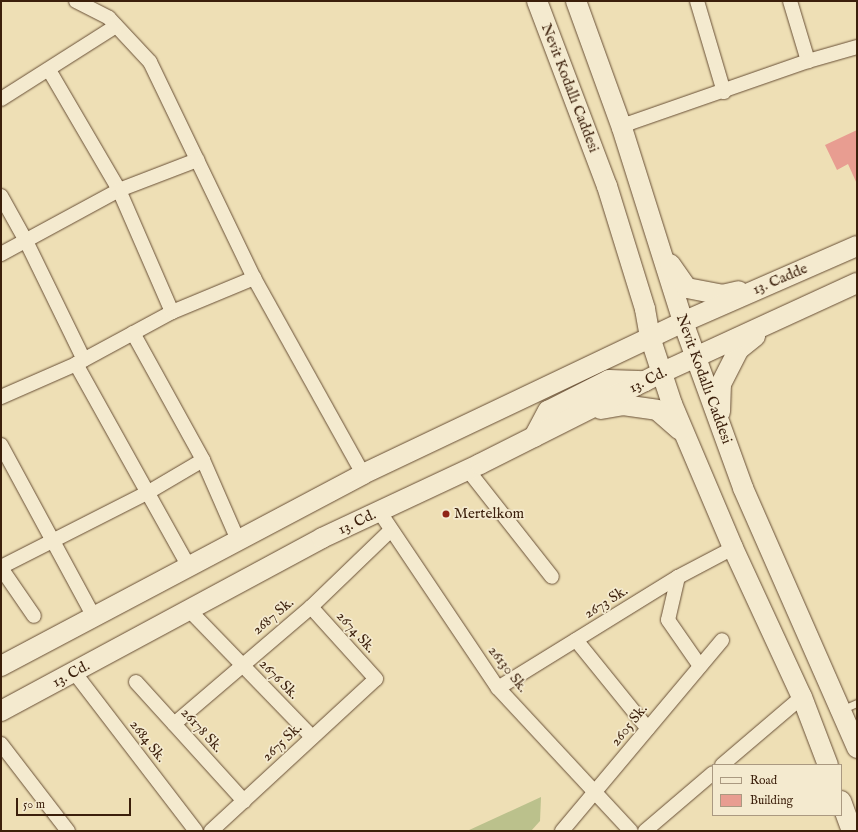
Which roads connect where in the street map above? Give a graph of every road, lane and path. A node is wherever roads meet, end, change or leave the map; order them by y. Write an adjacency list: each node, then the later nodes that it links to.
1 (76, 1): 6 (street)
2 (537, 1): 29 (main road, Nevit Kodallı Caddesi)
3 (576, 1): 12 (main road, Nevit Kodallı Caddesi)
4 (698, 1): 10 (street)
5 (790, 1): 8 (street)
6 (116, 26): 9 (street); 13 (street)
7 (857, 47): 8 (street)
8 (808, 61): 10 (street)
9 (49, 70): 11 (street); 14 (street)
10 (724, 92): 12 (street)
11 (1, 98)
12 (622, 128): 18 (main road, Nevit Kodallı Caddesi)
13 (197, 160): 14 (street); 21 (street)
14 (119, 190): 16 (street); 24 (street)
15 (1, 196): 16 (street)
16 (26, 241): 19 (street); 31 (street)
17 (857, 246): 20 (main road, 13. Cadde)
18 (658, 247): 23 (main road); 26 (main road, Nevit Kodallı Caddesi)
19 (1, 254)
20 (806, 268): 23 (main road, 13. Cadde); 25 (main road)
21 (254, 278): 24 (street); 42 (street)
22 (857, 283): 27 (main road)
23 (761, 287): 25 (main road, 13. Cadde)
24 (172, 312): 28 (street)
25 (704, 312): 26 (main road)
26 (683, 322): 29 (main road); 30 (main road, Nevit Kodallı Caddesi)
27 (770, 323): 30 (main road, 13. Cd.); 36 (main road)
28 (133, 333): 31 (street); 40 (street)
29 (650, 337): 32 (main road, Nevit Kodallı Caddesi); 42 (main road)
30 (697, 358): 32 (main road, 13. Cd.); 33 (main road, Nevit Kodallı Caddesi)
31 (80, 362): 34 (street); 44 (street)
32 (654, 377): 35 (main road, 13. Cd.); 37 (main road, Nevit Kodallı Caddesi); 38 (main road)
33 (705, 384): 36 (main road, Nevit Kodallı Caddesi); 43 (main road)
34 (1, 397)
35 (581, 413): 37 (main road); 38 (main road, 13. Cd.)
36 (720, 424): 43 (main road, Nevit Kodallı Caddesi)
37 (685, 434): 49 (main road, Nevit Kodallı Caddesi)
38 (534, 437): 41 (main road, 13. Cd.)
39 (1, 445): 48 (street)
40 (203, 460): 44 (street); 47 (street)
41 (467, 469): 45 (main road, 13. Cd.); 52 (street)
42 (363, 474): 47 (main road)
43 (742, 484): 68 (main road, Nevit Kodallı Caddesi)
44 (147, 493): 48 (street); 51 (street)
45 (379, 511): 46 (street, 26130 Sk.); 55 (main road, 13. Cd.)
46 (391, 530): 54 (street, 2687 Sk.); 66 (street, 26130 Sk.)
47 (238, 540): 51 (main road)
48 (54, 542): 50 (street); 57 (street)
49 (733, 548): 53 (street, 2673 Sk.); 67 (main road, Nevit Kodallı Caddesi)
50 (1, 567): 56 (street)
51 (189, 567): 57 (main road)
52 (552, 577)
53 (678, 577): 58 (street, 2673 Sk.); 62 (street)
54 (311, 607): 60 (street, 2687 Sk.); 64 (street, 2674 Sk.)
55 (188, 610): 60 (street, 2676 Sk.); 63 (main road, 13. Cd.)
56 (34, 616)
57 (94, 617): 61 (main road)
58 (576, 640): 66 (street, 2673 Sk.); 71 (street)
59 (722, 640): 62 (street, 2605 Sk.)
60 (241, 664): 70 (street, 2687 Sk.); 72 (street, 2676 Sk.)
61 (1, 666)
62 (700, 666): 71 (street, 2605 Sk.)
63 (74, 672): 69 (main road, 13. Cd.); 82 (street, 2684 Sk.)
64 (376, 679): 72 (street, 2675 Sk.)
65 (136, 682): 70 (street, 26178 Sk.)
66 (498, 688): 78 (street, 26130 Sk.)
67 (802, 696): 75 (street); 76 (main road, Nevit Kodallı Caddesi)
68 (849, 707): 74 (main road, Nevit Kodallı Caddesi)
69 (1, 711)
70 (174, 724): 79 (street, 26178 Sk.)
71 (648, 730): 78 (street, 2605 Sk.)
72 (312, 737): 79 (street, 2675 Sk.)
73 (1, 744): 81 (street)
74 (857, 748)
75 (723, 764)
76 (828, 764)
77 (712, 774): 86 (street)
78 (597, 792): 84 (street, 2605 Sk.); 85 (street, 26130 Sk.)
79 (244, 801): 83 (street, 2675 Sk.)
80 (842, 804): 87 (main road)
81 (68, 831)
82 (196, 831)
83 (212, 831)
84 (562, 831)
85 (631, 831)
86 (645, 831)
87 (852, 831)

